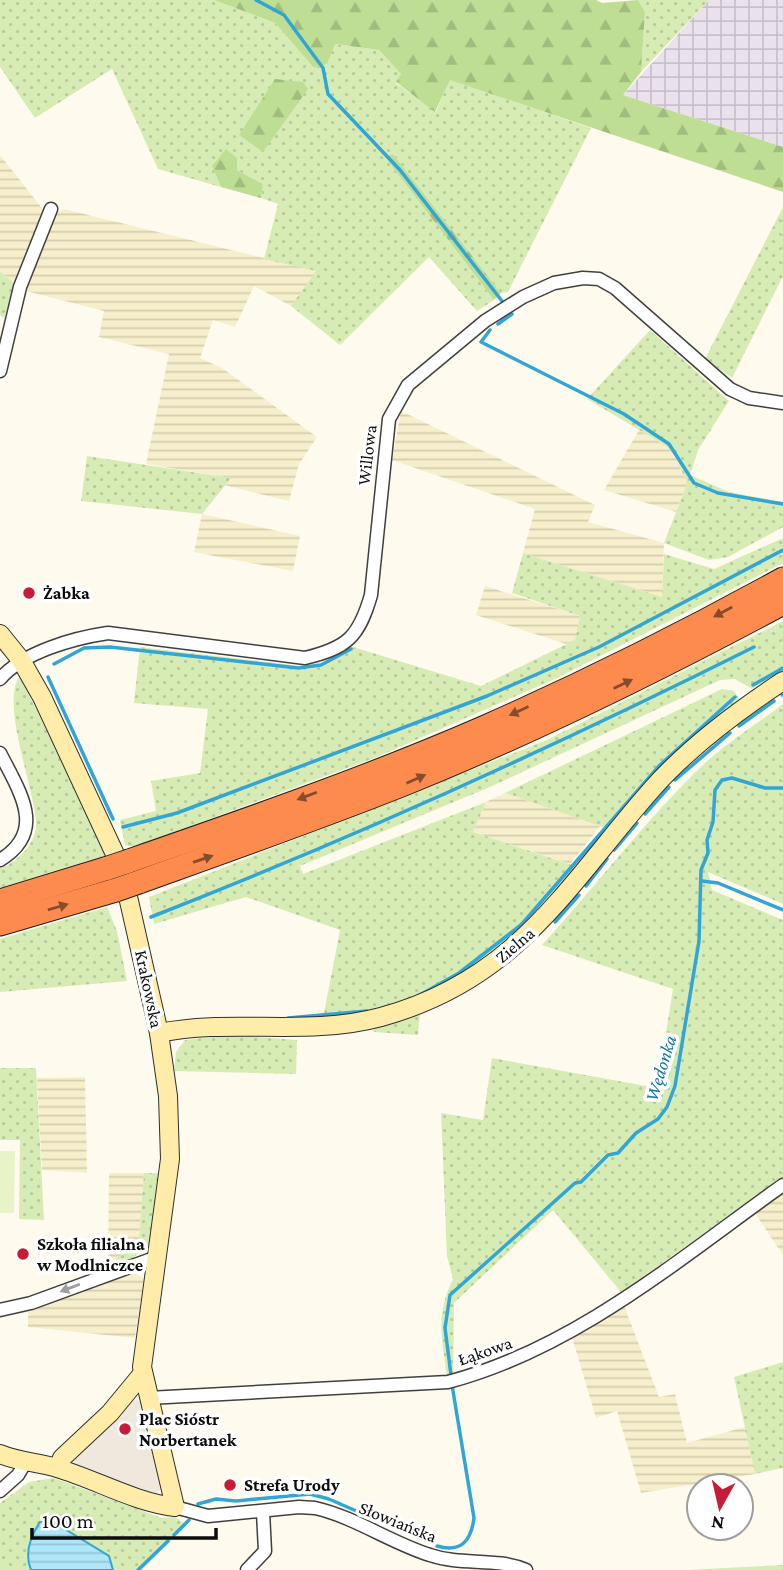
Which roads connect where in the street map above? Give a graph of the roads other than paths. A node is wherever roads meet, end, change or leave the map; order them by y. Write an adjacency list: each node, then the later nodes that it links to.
1 (51, 209): 2 (street)
2 (0, 371)
3 (783, 403): 7 (street, Willowa)
4 (783, 579): 12 (highway, one-way to 12)
5 (783, 603): 12 (highway, one-way to 5)
6 (0, 634): 7 (street, Krakowska)
7 (21, 660): 8 (street); 15 (street, Krakowska)
8 (0, 679)
9 (783, 681): 15 (street, Zielna)
10 (0, 753): 11 (street)
11 (0, 860)
12 (125, 870): 13 (highway); 14 (highway, one-way to 12, bridge)
13 (0, 901)
14 (0, 924)
15 (159, 1033): 17 (street, Krakowska)
16 (783, 1185): 20 (street, Łąkowa)
17 (157, 1257): 18 (street, one-way to 18); 19 (street, Krakowska)
18 (6, 1309)
19 (143, 1373): 20 (street); 23 (street)
20 (148, 1398): 25 (street)
21 (0, 1454): 22 (street)
22 (25, 1463): 23 (street); 24 (street)
23 (58, 1468): 25 (street)
24 (0, 1491)
25 (175, 1507): 26 (street, Słowiańska)
26 (263, 1512): 27 (street); 28 (street, Słowiańska)
27 (247, 1570)
28 (526, 1570)

